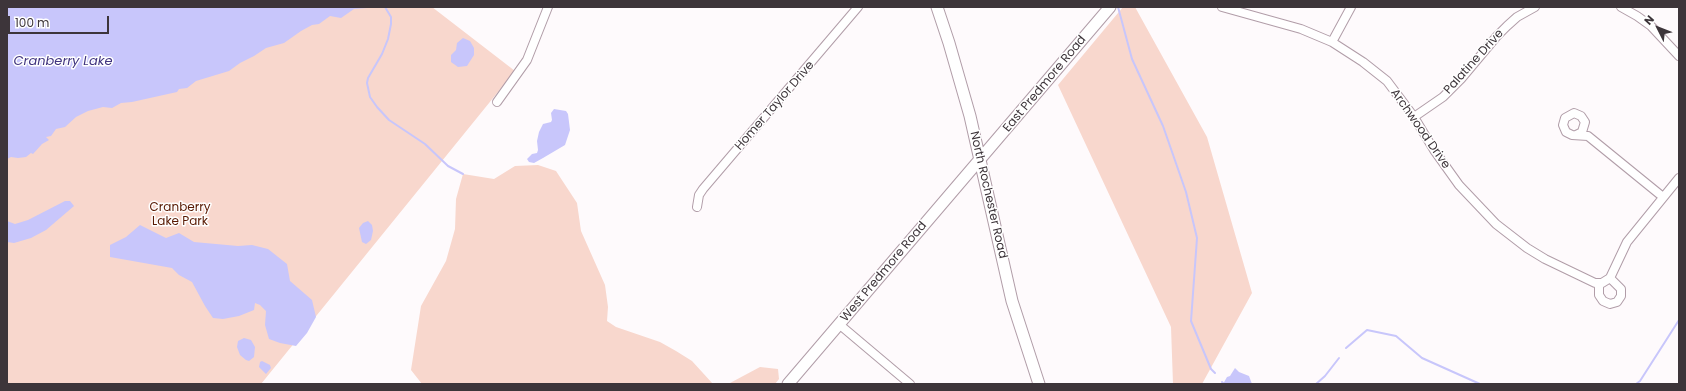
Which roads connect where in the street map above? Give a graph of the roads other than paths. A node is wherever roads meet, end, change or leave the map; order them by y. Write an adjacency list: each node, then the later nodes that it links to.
1 (548, 7): 11 (street)
2 (858, 7): 19 (street, Homer Taylor Drive)
3 (937, 7): 16 (street, North Rochester Road)
4 (1110, 7): 16 (street, East Predmore Road)
5 (1222, 7): 9 (street, Archwood Drive)
6 (1351, 7): 9 (street)
7 (1535, 7): 12 (street, Palatine Drive)
8 (1620, 7): 10 (street)
9 (1332, 42): 12 (street, Archwood Drive)
10 (1679, 56)
11 (497, 102)
12 (1414, 117): 21 (street, Archwood Drive)
13 (1585, 126): 14 (street); 14 (street); 15 (street)
14 (1576, 136): 15 (street)
15 (1588, 136): 18 (street)
16 (980, 161): 22 (street, West Predmore Road); 25 (street, North Rochester Road)
17 (1679, 178): 18 (street)
18 (1663, 197): 20 (street)
19 (697, 207)
20 (1610, 278): 21 (street); 21 (street)
21 (1598, 283)
22 (840, 325): 23 (street, West Predmore Road); 24 (street)
23 (788, 384)
24 (910, 384)
25 (1039, 384)

